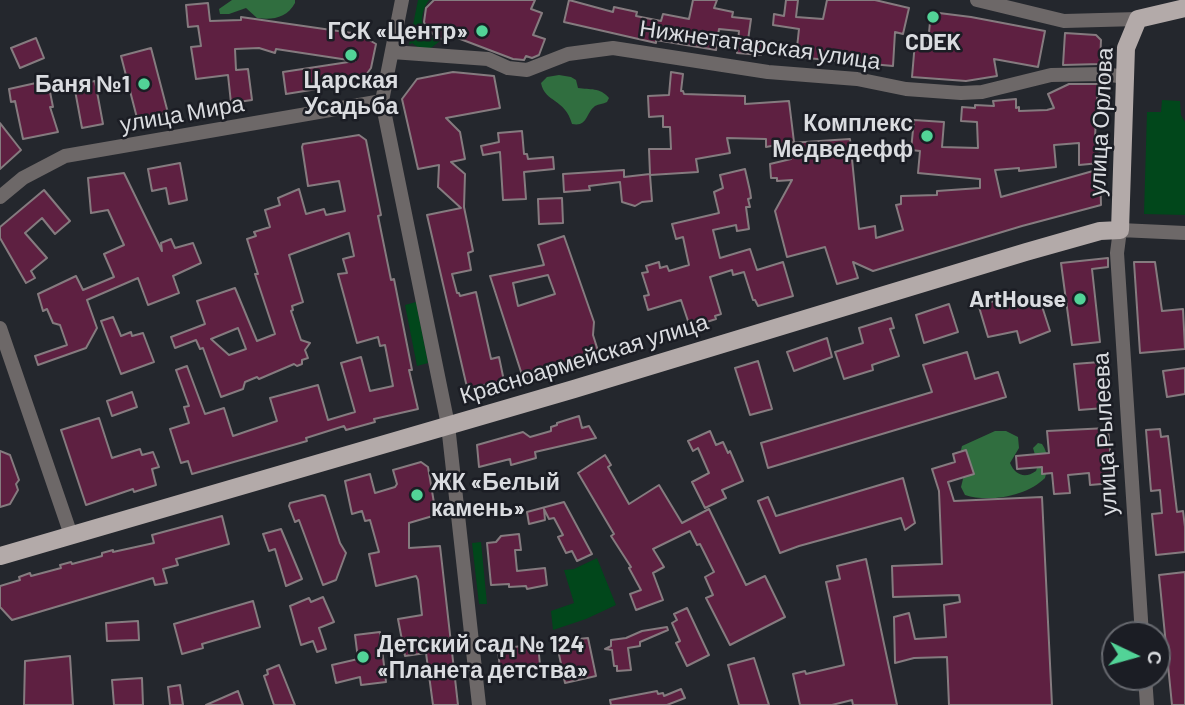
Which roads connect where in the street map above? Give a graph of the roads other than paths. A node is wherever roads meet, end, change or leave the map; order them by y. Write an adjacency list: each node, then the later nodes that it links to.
1 (402, 0): 5 (street)
2 (977, 0): 4 (street)
3 (1185, 8): 4 (main road)
4 (1138, 19): 6 (main road, улица Орлова)
5 (391, 51): 6 (street, Нижнетатарская улица); 7 (street)
6 (1126, 76): 9 (main road, улица Орлова)
7 (382, 101): 8 (street, улица Мира); 12 (street)
8 (0, 197)
9 (1120, 230): 10 (street, Красноармейская улица); 12 (main road, Красноармейская улица); 15 (street, улица Рылеева)
10 (1185, 233)
11 (0, 328): 13 (street)
12 (448, 425): 13 (main road, Красноармейская улица); 16 (street)
13 (71, 535): 14 (main road, Красноармейская улица)
14 (0, 556)
15 (1141, 621)
16 (479, 705)

